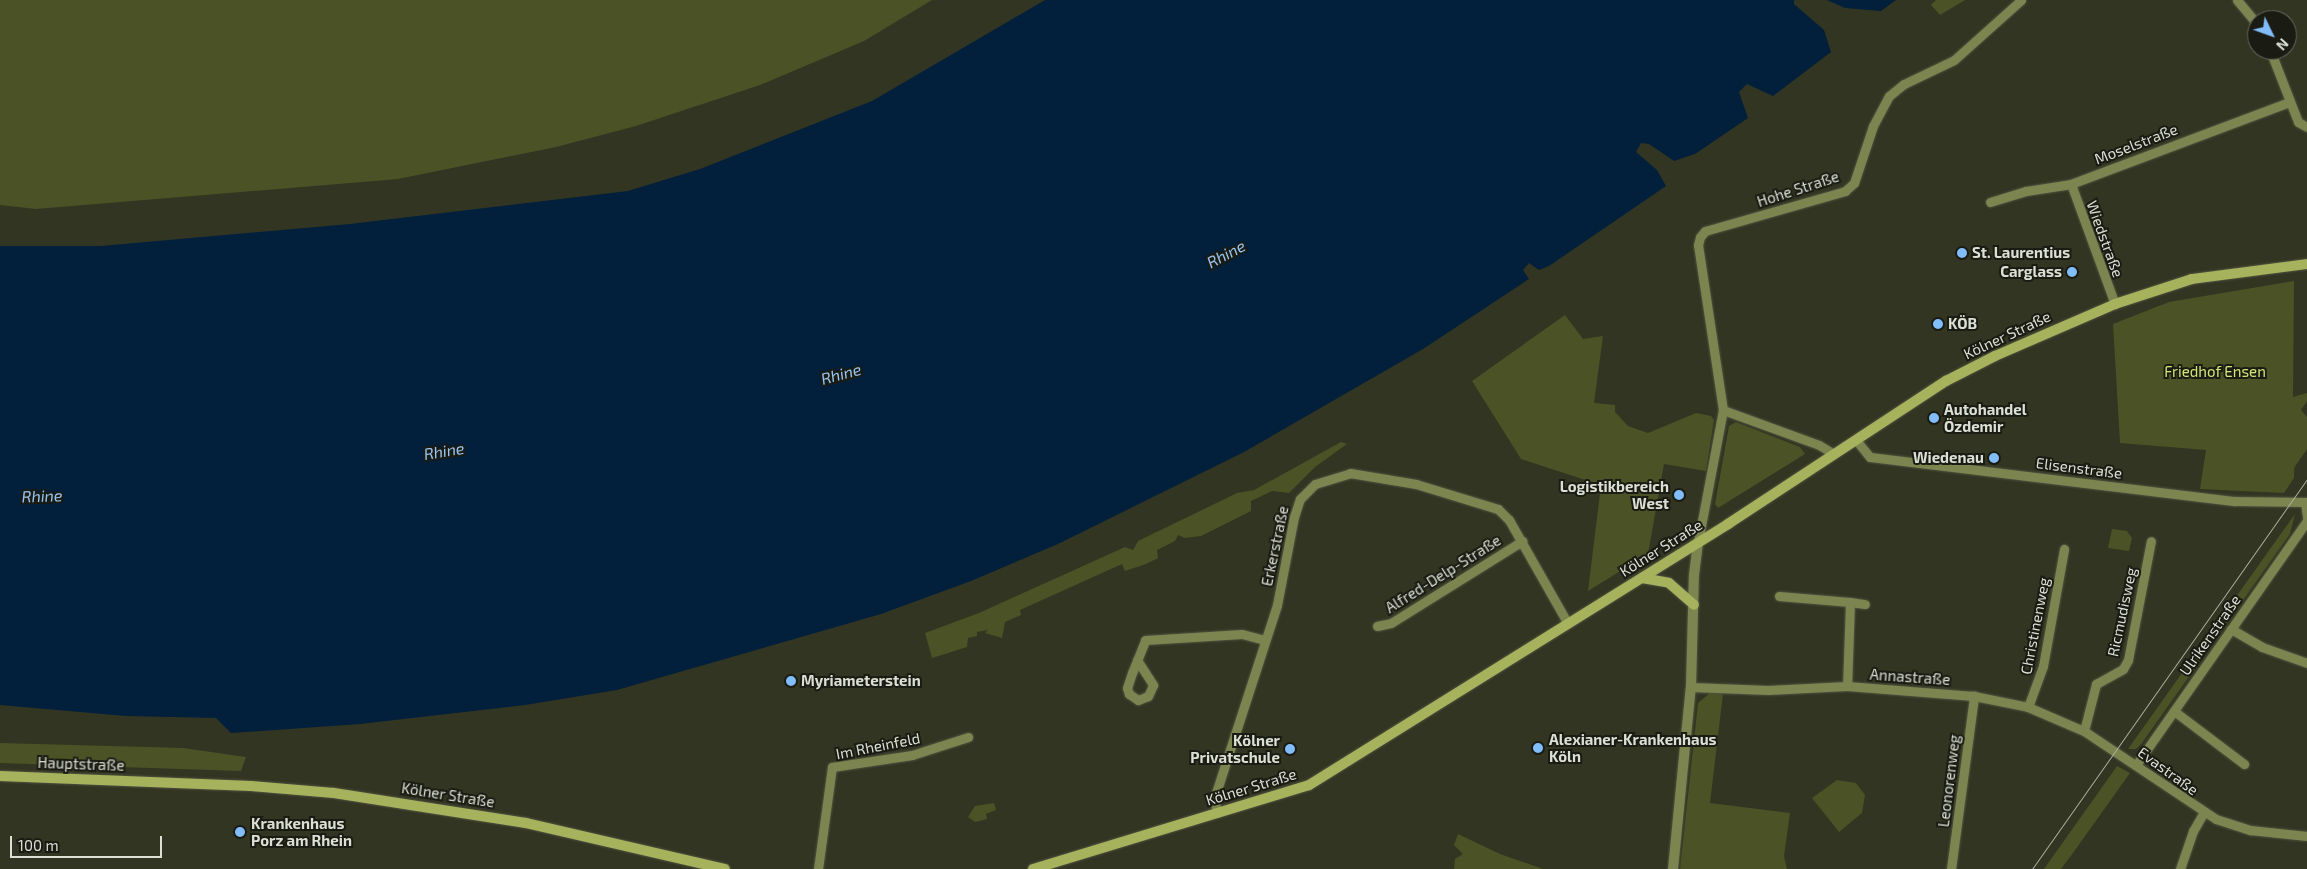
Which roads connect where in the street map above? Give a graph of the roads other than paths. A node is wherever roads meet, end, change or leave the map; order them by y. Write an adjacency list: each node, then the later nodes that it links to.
1 (2021, 0): 11 (street, Hohe Straße)
2 (2237, 0): 3 (street)
3 (2247, 12)
4 (2274, 60): 5 (street)
5 (2289, 102): 6 (street); 7 (street, Moselstraße)
6 (2304, 127)
7 (2071, 184): 8 (street, Moselstraße); 10 (street, Wiedstraße)
8 (1990, 202)
9 (2307, 264): 10 (main road, Kölner Straße)
10 (2115, 304): 12 (main road, Kölner Straße)
11 (1723, 410): 13 (street); 18 (street, Hohe Straße)
12 (1856, 440): 13 (main road, Kölner Straße); 14 (street, Elisenstraße)
13 (1834, 454): 18 (main road, Kölner Straße)
14 (2306, 502): 15 (street)
15 (2307, 517)
16 (2307, 521): 28 (street, Ulrikenstraße)
17 (1522, 541): 26 (street, Erkerstraße); 27 (street, Alfred-Delp-Straße); 29 (street, Erkerstraße)
18 (1698, 542): 21 (main road, Kölner Straße); 25 (street)
19 (2151, 542): 37 (street, Ricmudisweg)
20 (2064, 549): 35 (street, Christinenweg)
21 (1642, 578): 25 (main road); 26 (main road, Kölner Straße)
22 (1779, 596): 23 (street)
23 (1850, 602): 24 (street); 32 (street)
24 (1865, 604)
25 (1694, 605): 33 (street)
26 (1567, 622): 45 (main road, Kölner Straße)
27 (1377, 626)
28 (2231, 629): 31 (street); 36 (street, Ulrikenstraße)
29 (1265, 640): 30 (street); 45 (street, Erkerstraße)
30 (1137, 660)
31 (2307, 663)
32 (1847, 686): 33 (street, Annastraße); 34 (street, Annastraße)
33 (1691, 687): 50 (street)
34 (1974, 696): 35 (street, Annastraße); 51 (street, Leonorenweg)
35 (2028, 707): 37 (street, Annastraße)
36 (2174, 711): 40 (street); 41 (street, Ulrikenstraße)
37 (2084, 731): 39 (street, Annastraße)
38 (968, 737): 48 (street, Im Rheinfeld)
39 (2116, 750): 41 (street, Evastraße)
40 (2244, 764)
41 (2136, 765): 44 (street, Evastraße)
42 (0, 776): 43 (main road, Hauptstraße)
43 (162, 782): 47 (main road, Kölner Straße)
44 (2204, 812): 46 (street, Evastraße); 52 (street, Evastraße)
45 (1217, 813): 49 (main road, Kölner Straße)
46 (2307, 836)
47 (725, 869)
48 (818, 869)
49 (1033, 869)
50 (1673, 869)
51 (1951, 869)
52 (2180, 869)

